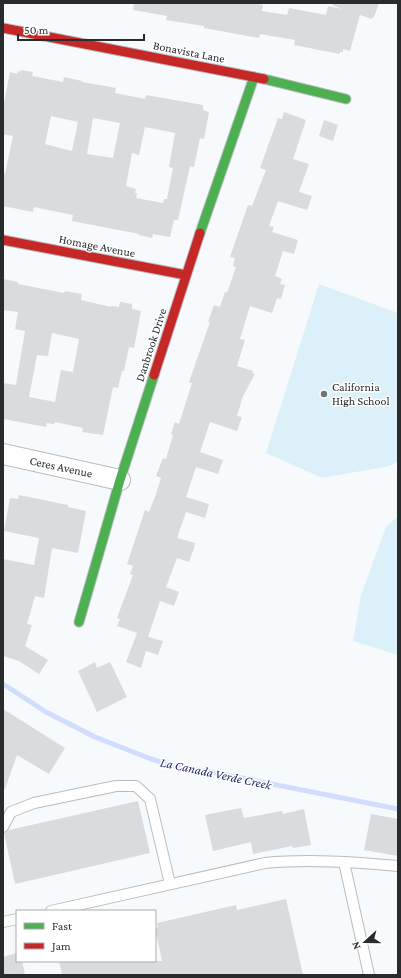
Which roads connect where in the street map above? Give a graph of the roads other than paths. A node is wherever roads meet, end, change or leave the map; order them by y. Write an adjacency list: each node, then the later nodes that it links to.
1 (3, 28): 2 (street, Bonavista Lane)
2 (254, 77): 3 (street, Bonavista Lane); 5 (street, Danbrook Drive)
3 (346, 99)
4 (3, 240): 5 (street, Homage Avenue)
5 (186, 275): 7 (street, Danbrook Drive)
6 (3, 454): 7 (street, Ceres Avenue)
7 (120, 480): 8 (street, Danbrook Drive)
8 (79, 622)
9 (3, 827): 12 (lane)
10 (344, 862): 11 (lane); 12 (lane); 16 (lane)
11 (398, 866)
12 (170, 884): 13 (lane)
13 (55, 910)
14 (16, 919): 15 (lane)
15 (3, 922)
16 (369, 975)

